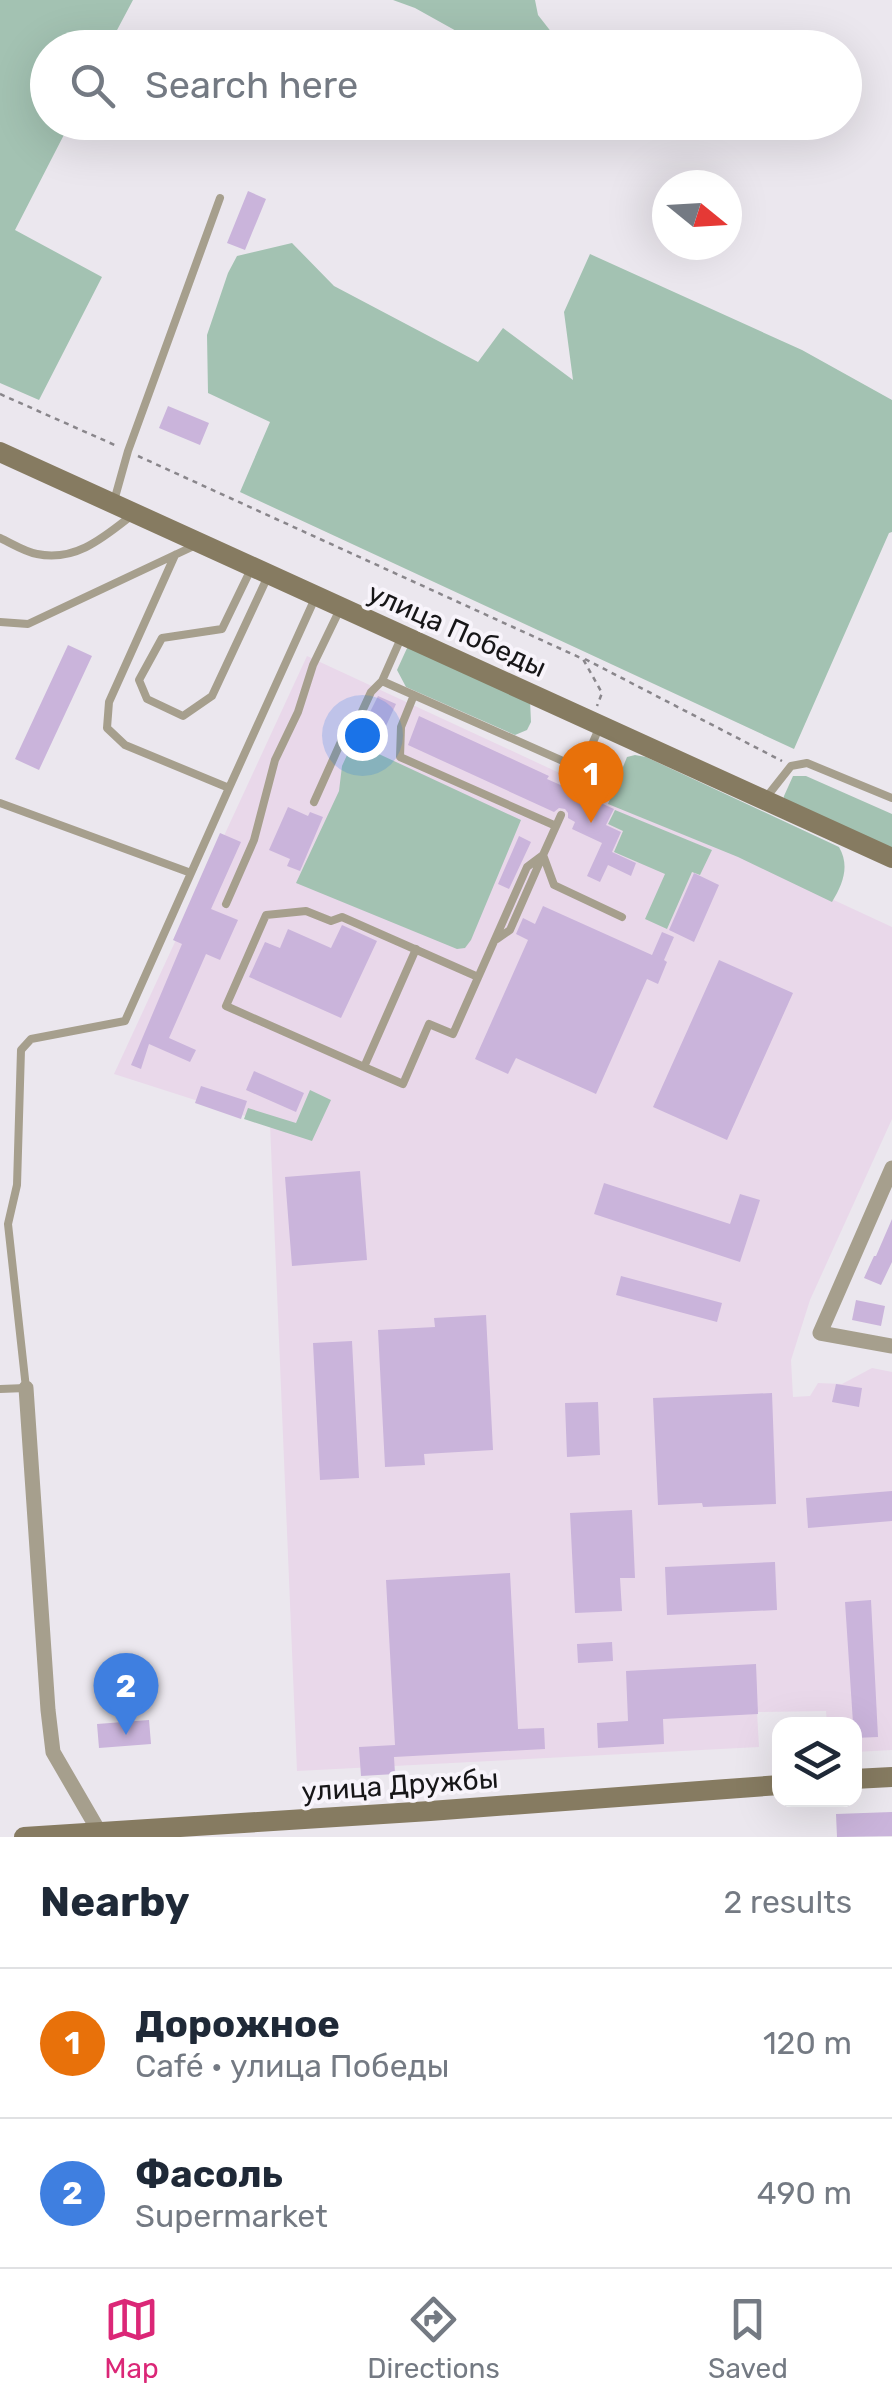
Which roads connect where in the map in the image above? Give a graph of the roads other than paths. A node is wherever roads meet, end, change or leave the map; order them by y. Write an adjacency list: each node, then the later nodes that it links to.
1 (220, 198): 3 (lane)
2 (0, 452): 3 (main road, улица Победы)
3 (113, 504): 4 (main road, улица Победы)
4 (135, 514): 5 (lane); 6 (main road, улица Победы)
5 (0, 538)
6 (200, 543): 7 (lane); 8 (main road, улица Победы)
7 (175, 555): 11 (lane); 17 (lane)
8 (261, 571): 8 (lane); 9 (main road, улица Победы)
9 (316, 596): 10 (main road, улица Победы); 17 (lane)
10 (341, 607): 12 (main road, улица Победы); 28 (lane)
11 (0, 622)
12 (402, 635): 13 (lane); 15 (main road, улица Победы)
13 (382, 681): 14 (lane); 21 (lane)
14 (414, 695): 16 (lane); 24 (lane)
15 (596, 723): 16 (lane); 20 (main road, улица Победы)
16 (581, 769): 18 (lane)
17 (229, 788): 27 (lane)
18 (572, 790)
19 (892, 798): 20 (lane)
20 (764, 800): 26 (main road, улица Победы)
21 (314, 802)
22 (0, 803): 27 (lane)
23 (561, 815): 24 (lane)
24 (556, 826): 25 (lane)
25 (544, 855): 29 (lane); 31 (lane)
26 (892, 858)
27 (191, 873): 35 (lane)
28 (226, 904)
29 (622, 917)
30 (416, 950): 31 (lane); 32 (lane); 32 (lane)
31 (478, 977): 32 (lane)
32 (364, 1067)
33 (892, 1168): 34 (street)
34 (892, 1346)
35 (26, 1388): 36 (lane); 40 (street)
36 (0, 1389)
37 (892, 1776): 38 (main road)
38 (862, 1778)
39 (772, 1786): 40 (main road, улица Дружбы)
40 (100, 1833): 41 (main road, улица Дружбы)
41 (24, 1837)

